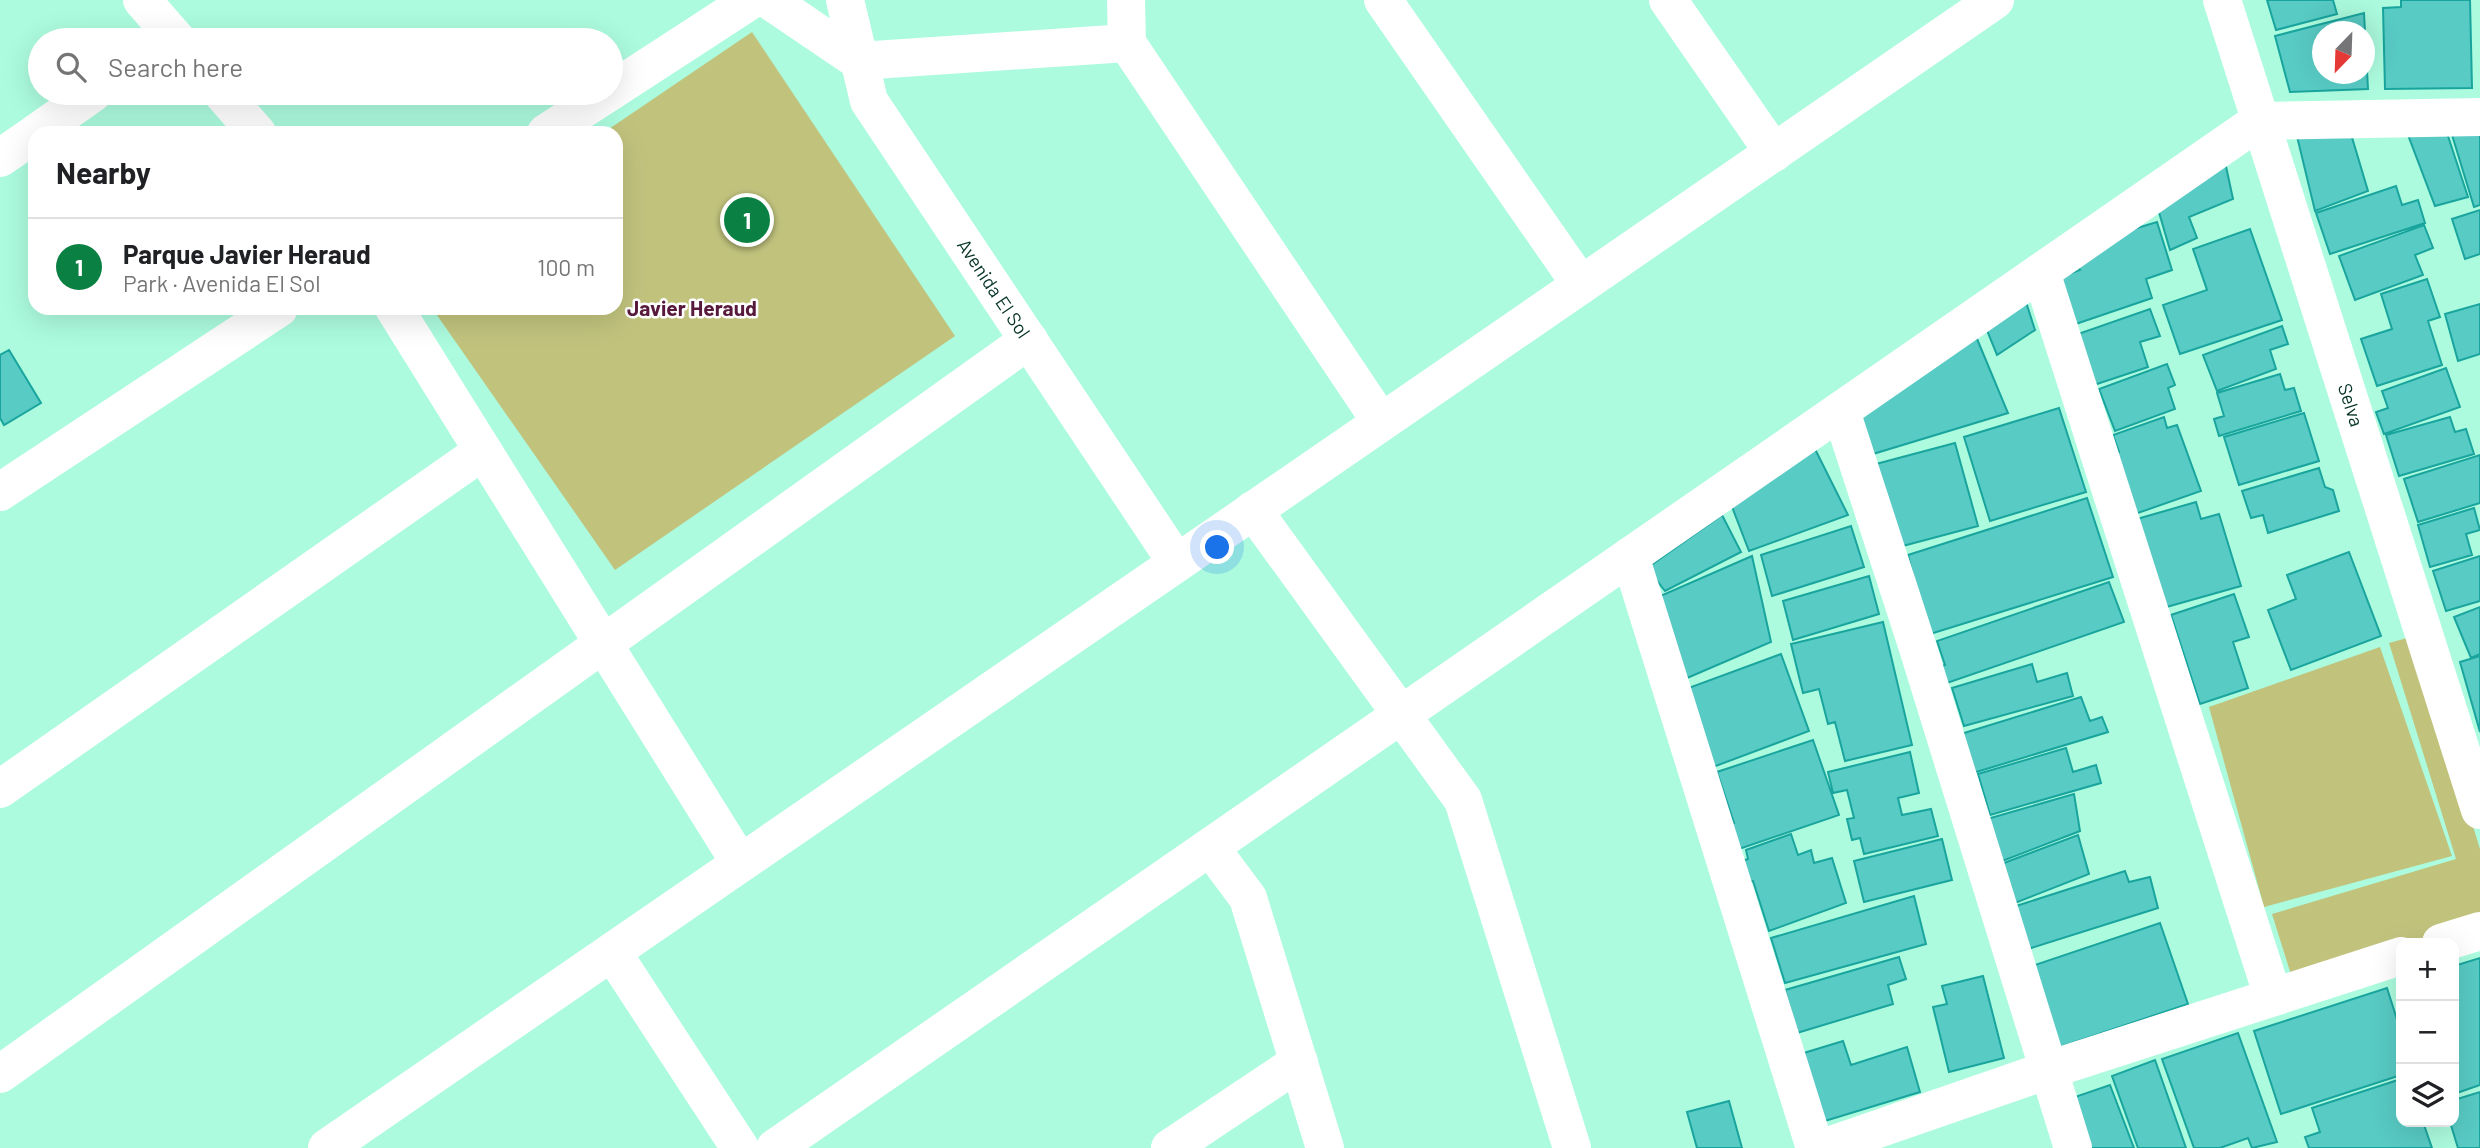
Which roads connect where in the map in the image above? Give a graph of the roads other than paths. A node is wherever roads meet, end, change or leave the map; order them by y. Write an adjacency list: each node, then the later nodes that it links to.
1 (142, 0): 10 (street)
2 (751, 0): 13 (street)
3 (769, 0): 12 (street)
4 (845, 0): 12 (street, Avenida El Sol)
5 (1126, 0): 11 (street)
6 (1383, 0): 26 (street)
7 (1668, 0): 23 (street)
8 (1995, 0): 23 (street)
9 (2222, 0): 18 (street, Selva)
10 (164, 28)
11 (1127, 43): 12 (street); 31 (street)
12 (859, 61): 29 (street, Avenida El Sol)
13 (623, 84)
14 (76, 105): 19 (street)
15 (232, 105): 20 (street)
16 (590, 105): 21 (street)
17 (2480, 117): 18 (street)
18 (2259, 121): 25 (street); 40 (street, Selva)
19 (45, 126)
20 (251, 126)
21 (558, 126)
22 (28, 138): 24 (street)
23 (1774, 153): 26 (street)
24 (0, 158)
25 (2041, 272): 30 (street); 47 (street)
26 (1581, 285): 31 (street)
27 (268, 315): 33 (street)
28 (398, 315): 32 (street)
29 (1029, 340): 36 (street, Avenida El Sol); 37 (street)
30 (1840, 411): 35 (street); 49 (street)
31 (1381, 422): 34 (street)
32 (483, 452): 37 (street); 39 (street)
33 (0, 492)
34 (1253, 510): 36 (street); 38 (street)
35 (1630, 556): 38 (street); 57 (street)
36 (1177, 563): 42 (street)
37 (604, 643): 42 (street); 50 (street)
38 (1401, 714): 41 (street); 56 (street)
39 (0, 789)
40 (2480, 810)
41 (1210, 847): 48 (street); 53 (street)
42 (740, 863): 45 (street)
43 (2480, 931): 44 (street)
44 (2457, 938)
45 (612, 952): 51 (street); 52 (street)
46 (2396, 958): 47 (street)
47 (2273, 997): 49 (street)
48 (1298, 1062): 54 (street); 55 (street)
49 (2048, 1070): 58 (street); 59 (street)
50 (0, 1074)
51 (327, 1148)
52 (740, 1148)
53 (775, 1148)
54 (1170, 1148)
55 (1325, 1148)
56 (1572, 1148)
57 (1815, 1148)
58 (1823, 1148)
59 (2073, 1148)

